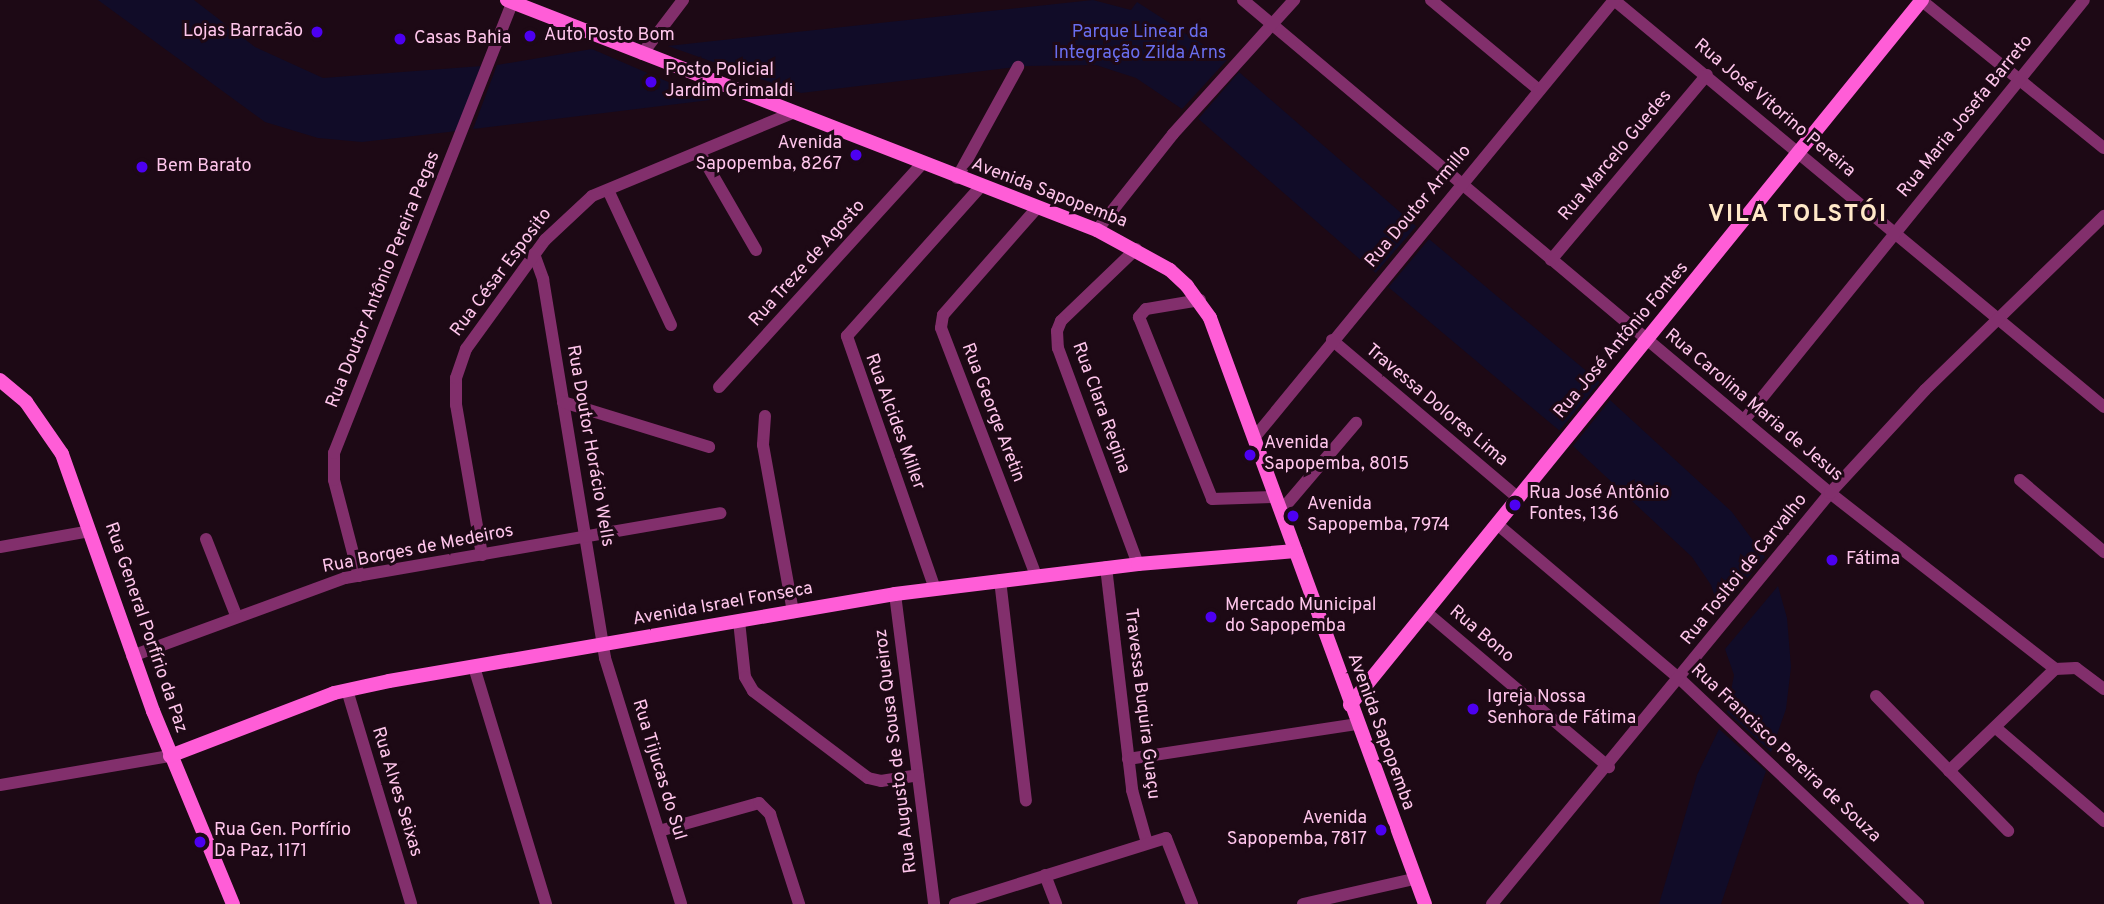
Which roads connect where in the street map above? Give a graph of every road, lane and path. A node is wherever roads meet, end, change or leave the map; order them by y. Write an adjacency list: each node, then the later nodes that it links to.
1 (683, 0): 11 (street)
2 (1243, 0): 10 (street, Rua Carolina Maria de Jesus)
3 (1294, 0): 10 (street)
4 (1431, 0): 15 (street)
5 (1614, 0): 13 (street, Rua José Vitorino Pereira); 15 (street, Rua Doutor Armillo)
6 (1922, 0): 14 (street); 19 (street, Rua José Antônio Fontes)
7 (2084, 0): 14 (street, Rua Maria Josefa Barreto)
8 (510, 1): 9 (street, Avenida Sapopemba); 62 (street, Rua Doutor Antônio Pereira Pegas)
9 (533, 5): 11 (street, Avenida Sapopemba)
10 (1271, 26): 22 (street, Rua Carolina Maria de Jesus); 27 (street)
11 (642, 54): 16 (street, Avenida Sapopemba)
12 (1018, 67): 21 (street)
13 (1707, 75): 19 (street, Rua José Vitorino Pereira); 32 (street, Rua Marcelo Guedes)
14 (2020, 80): 17 (street); 28 (street, Rua Maria Josefa Barreto)
15 (1539, 90): 22 (street, Rua Doutor Armillo)
16 (792, 113): 18 (street, Rua César Esposito); 20 (street, Avenida Sapopemba)
17 (2104, 148)
18 (700, 153): 24 (street, Rua César Esposito); 29 (street)
19 (1799, 154): 28 (street, Rua José Vitorino Pereira); 37 (street, Rua José Antônio Fontes)
20 (922, 164): 21 (street, Avenida Sapopemba); 39 (street, Rua Treze de Agosto)
21 (957, 178): 23 (street, Avenida Sapopemba)
22 (1460, 186): 32 (street, Rua Carolina Maria de Jesus); 36 (street, Rua Doutor Armillo)
23 (981, 187): 25 (street, Avenida Sapopemba); 65 (street, Rua Alcides Miller)
24 (608, 190): 31 (street, Rua César Esposito); 35 (street)
25 (1036, 209): 27 (street, Avenida Sapopemba); 63 (street, Rua George Aretin)
26 (2104, 216): 34 (street, Rua Tosltoi de Carvalho)
27 (1097, 230): 30 (street, Avenida Sapopemba)
28 (1894, 232): 34 (street, Rua José Vitorino Pereira); 43 (street, Rua Maria Josefa Barreto)
29 (756, 250)
30 (1136, 250): 33 (street, Avenida Sapopemba); 60 (street, Rua Clara Regina)
31 (534, 254): 40 (street, Rua Doutor Horácio Wells); 59 (street, Rua César Esposito)
32 (1551, 260): 37 (street, Rua Carolina Maria de Jesus)
33 (1200, 300): 45 (street, Avenida Sapopemba); 50 (street)
34 (1998, 318): 41 (street, Rua José Vitorino Pereira); 48 (street, Rua Tosltoi de Carvalho)
35 (671, 325)
36 (1332, 340): 45 (street, Rua Doutor Armillo); 49 (street, Travessa Dolores Lima)
37 (1647, 341): 43 (street, Rua Carolina Maria de Jesus); 49 (street, Rua José Antônio Fontes)
38 (0, 380): 53 (street, Rua General Porfírio da Paz)
39 (719, 387)
40 (563, 402): 46 (street); 54 (street, Rua Doutor Horácio Wells)
41 (2104, 407)
42 (765, 416): 67 (street)
43 (1744, 420): 48 (street, Rua Carolina Maria de Jesus)
44 (1356, 423): 50 (street)
45 (1254, 438): 50 (street, Avenida Sapopemba)
46 (709, 447)
47 (2020, 480): 58 (street)
48 (1830, 493): 74 (street, Rua Carolina Maria de Jesus); 75 (street, Rua Tosltoi de Carvalho)
49 (1518, 498): 52 (street, Rua José Antônio Fontes)
50 (1279, 504): 57 (street, Avenida Sapopemba)
51 (720, 513): 54 (street, Rua Borges de Medeiros)
52 (1497, 524): 68 (street, Rua José Antônio Fontes); 75 (street, Rua Francisco Pereira de Souza)
53 (90, 531): 56 (street); 72 (street, Rua General Porfírio da Paz)
54 (587, 537): 59 (street, Rua Borges de Medeiros); 71 (street, Rua Doutor Horácio Wells)
55 (206, 539): 69 (street)
56 (0, 547)
57 (1296, 551): 60 (street, Avenida Israel Fonseca); 79 (street, Avenida Sapopemba)
58 (2104, 552)
59 (482, 555): 62 (street, Rua Borges de Medeiros)
60 (1138, 564): 61 (street, Avenida Israel Fonseca)
61 (1106, 568): 63 (street, Avenida Israel Fonseca); 83 (street, Travessa Buquira Guaçu)
62 (359, 576): 69 (street, Rua Borges de Medeiros)
63 (1036, 576): 64 (street, Avenida Israel Fonseca)
64 (1000, 580): 65 (street, Avenida Israel Fonseca); 88 (street)
65 (935, 589): 66 (street, Avenida Israel Fonseca)
66 (895, 594): 67 (street, Avenida Israel Fonseca); 86 (street, Rua Augusto de Sousa Queiroz)
67 (793, 612): 70 (street, Avenida Israel Fonseca)
68 (1426, 612): 79 (street, Rua José Antônio Fontes); 84 (street, Rua Bono)
69 (236, 614): 72 (street, Rua Borges de Medeiros)
70 (739, 621): 71 (street, Avenida Israel Fonseca); 86 (street)
71 (604, 645): 73 (street, Avenida Israel Fonseca); 90 (street, Rua Tijucas do Sul)
72 (132, 656): 82 (street, Rua General Porfírio da Paz)
73 (474, 667): 77 (street, Avenida Israel Fonseca); 97 (street)
74 (2055, 669): 76 (street); 81 (street)
75 (1680, 679): 84 (street, Rua Tosltoi de Carvalho); 107 (street, Rua Francisco Pereira de Souza)
76 (2104, 689)
77 (347, 690): 82 (street, Avenida Israel Fonseca); 96 (street, Rua Alves Seixas)
78 (1876, 696): 85 (street)
79 (1350, 705): 80 (street, Avenida Sapopemba)
80 (1356, 724): 83 (street); 94 (street, Avenida Sapopemba)
81 (1996, 728): 85 (street); 89 (street)
82 (170, 756): 87 (street); 95 (street, Rua General Porfírio da Paz)
83 (1128, 759): 92 (street, Travessa Buquira Guaçu)
84 (1609, 767): 106 (street, Rua Tosltoi de Carvalho)
85 (1949, 771): 91 (street)
86 (918, 775): 100 (street, Rua Augusto de Sousa Queiroz)
87 (0, 785)
88 (1026, 800)
89 (2104, 821)
90 (659, 831): 98 (street, Rua Tijucas do Sul); 99 (street)
91 (2008, 831)
92 (1147, 843): 93 (street); 103 (street)
93 (1045, 875): 101 (street); 102 (street)
94 (1414, 879): 104 (street); 105 (street, Avenida Sapopemba)
95 (233, 904)
96 (411, 904)
97 (546, 904)
98 (681, 904)
99 (799, 904)
100 (934, 904)
101 (954, 904)
102 (1056, 904)
103 (1192, 904)
104 (1303, 904)
105 (1425, 904)
106 (1492, 904)
107 (1918, 904)

